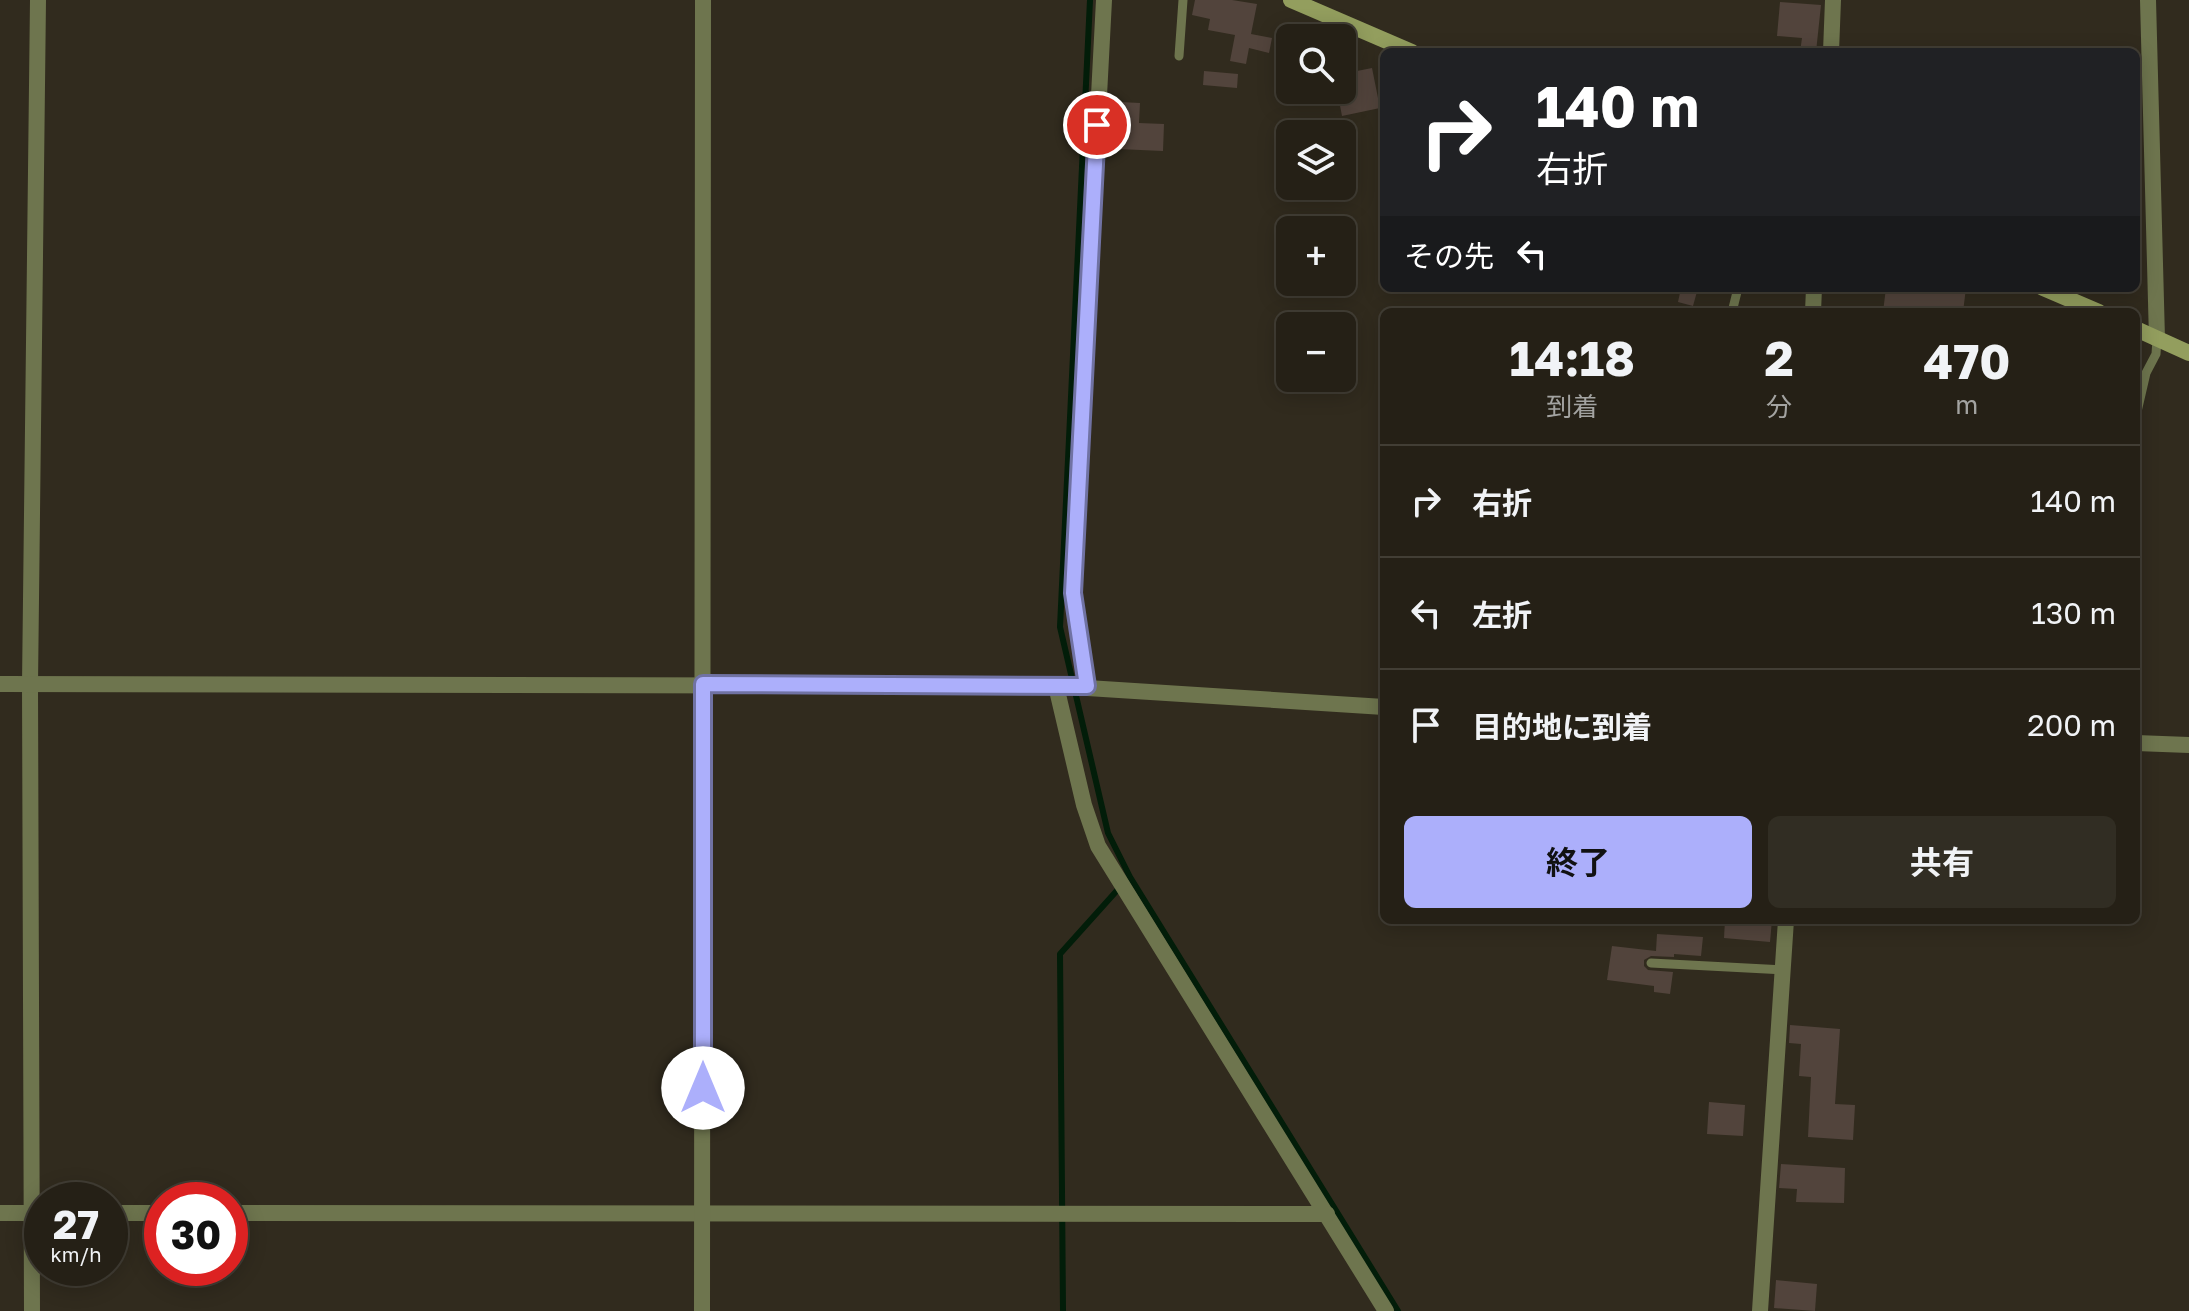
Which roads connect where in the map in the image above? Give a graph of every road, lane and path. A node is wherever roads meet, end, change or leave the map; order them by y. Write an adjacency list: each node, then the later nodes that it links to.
1 (38, 0): 19 (street)
2 (703, 0): 18 (street)
3 (1104, 0): 21 (street)
4 (1183, 0): 10 (lane)
5 (1291, 0): 8 (main road)
6 (1833, 0): 9 (street)
7 (2148, 0): 14 (street)
8 (1403, 48)
9 (1831, 48)
10 (1179, 56)
11 (2052, 292): 12 (main road)
12 (2086, 308)
13 (2140, 331): 14 (main road)
14 (2157, 339): 15 (main road); 16 (lane)
15 (2189, 353)
16 (2140, 399)
17 (0, 684): 19 (street)
18 (703, 684): 19 (street); 20 (street); 29 (street)
19 (30, 685): 28 (street)
20 (1056, 686): 21 (street); 33 (street)
21 (1087, 686): 22 (street)
22 (1380, 707)
23 (2140, 743): 24 (street)
24 (2189, 745)
25 (1786, 924): 27 (street)
26 (1651, 963): 27 (lane)
27 (1783, 970): 38 (street)
28 (37, 1182)
29 (703, 1212): 32 (street); 33 (street); 36 (street)
30 (0, 1213): 31 (street)
31 (24, 1213)
32 (248, 1213)
33 (1327, 1214): 37 (street)
34 (33, 1286): 35 (street)
35 (32, 1311)
36 (702, 1311)
37 (1386, 1311)
38 (1760, 1311)

